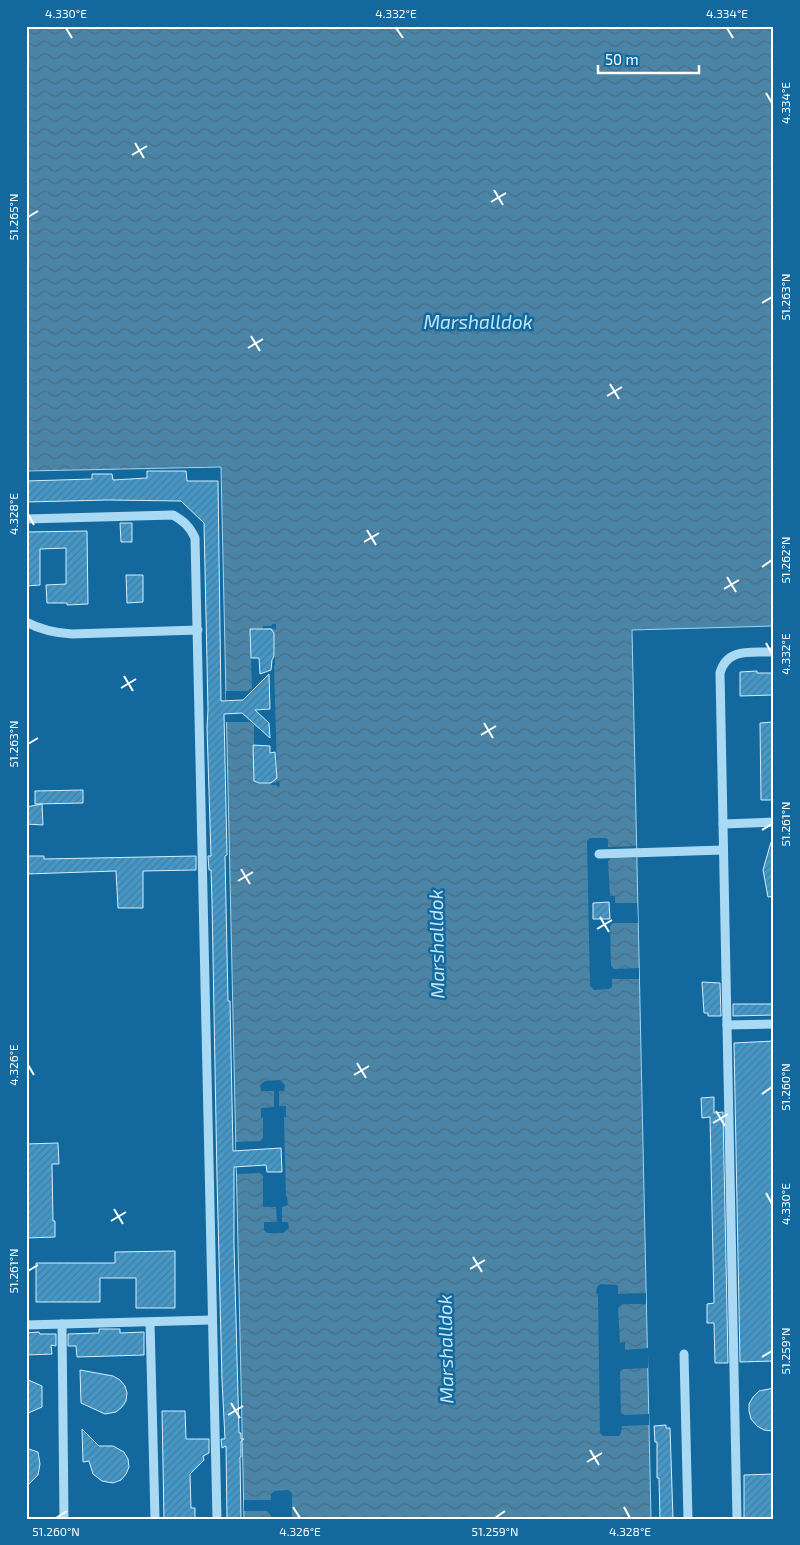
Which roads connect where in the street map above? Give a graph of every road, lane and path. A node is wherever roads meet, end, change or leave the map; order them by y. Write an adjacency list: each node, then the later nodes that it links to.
1 (26, 519): 3 (lane)
2 (26, 622): 3 (lane)
3 (198, 630): 11 (lane)
4 (774, 652): 6 (lane)
5 (774, 822): 6 (lane)
6 (723, 824): 7 (lane)
7 (724, 850): 8 (lane); 10 (lane)
8 (599, 854)
9 (774, 1024): 10 (lane)
10 (727, 1025): 21 (lane)
11 (212, 1320): 12 (lane); 19 (lane)
12 (150, 1322): 13 (lane); 18 (lane)
13 (62, 1324): 14 (lane); 16 (lane)
14 (26, 1325)
15 (684, 1354): 20 (lane)
16 (63, 1519): 17 (lane)
17 (73, 1519)
18 (154, 1519)
19 (217, 1519)
20 (688, 1519)
21 (736, 1519)

